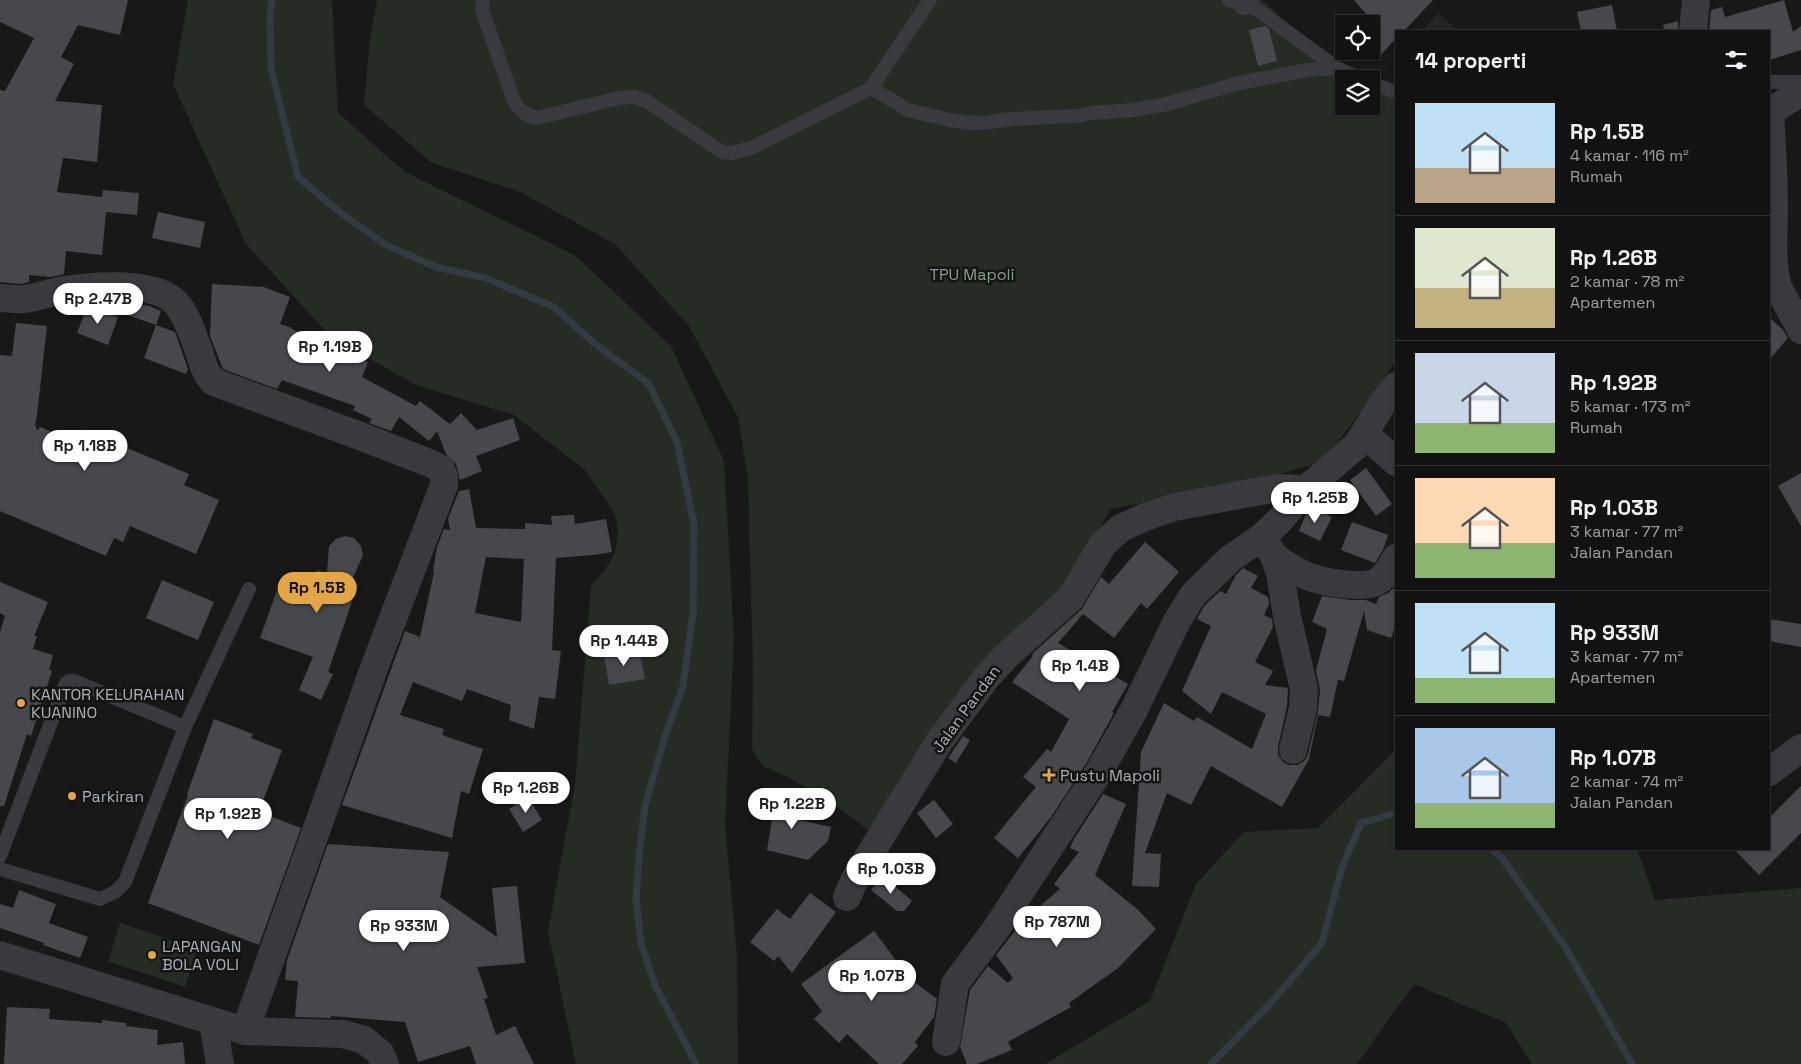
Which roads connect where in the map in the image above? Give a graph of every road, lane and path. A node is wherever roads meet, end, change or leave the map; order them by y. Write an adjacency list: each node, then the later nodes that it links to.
1 (483, 0): 11 (lane)
2 (930, 0): 11 (lane)
3 (1240, 0): 6 (lane)
4 (1696, 0): 5 (street)
5 (1693, 30)
6 (1337, 68): 7 (lane); 11 (lane)
7 (1341, 70)
8 (1770, 82): 9 (lane)
9 (1801, 82)
10 (1380, 86): 12 (lane)
11 (871, 88)
12 (1395, 92)
13 (1801, 92): 14 (street)
14 (1770, 112): 16 (street)
15 (0, 298): 33 (street)
16 (1801, 330)
17 (1395, 387): 18 (street)
18 (1365, 434): 19 (street); 20 (street)
19 (1395, 461)
20 (1306, 489): 21 (street); 30 (street, Jalan Pandan)
21 (1268, 546): 22 (street); 26 (street); 34 (street)
22 (1395, 560)
23 (249, 589): 24 (lane)
24 (185, 727): 28 (lane); 29 (lane)
25 (1801, 748): 27 (street)
26 (1292, 750)
27 (1770, 771)
28 (0, 856)
29 (0, 869)
30 (848, 897)
31 (0, 955): 32 (street)
32 (213, 1022): 33 (street); 35 (street)
33 (246, 1031): 36 (street)
34 (946, 1042)
35 (220, 1064)
36 (385, 1064)

